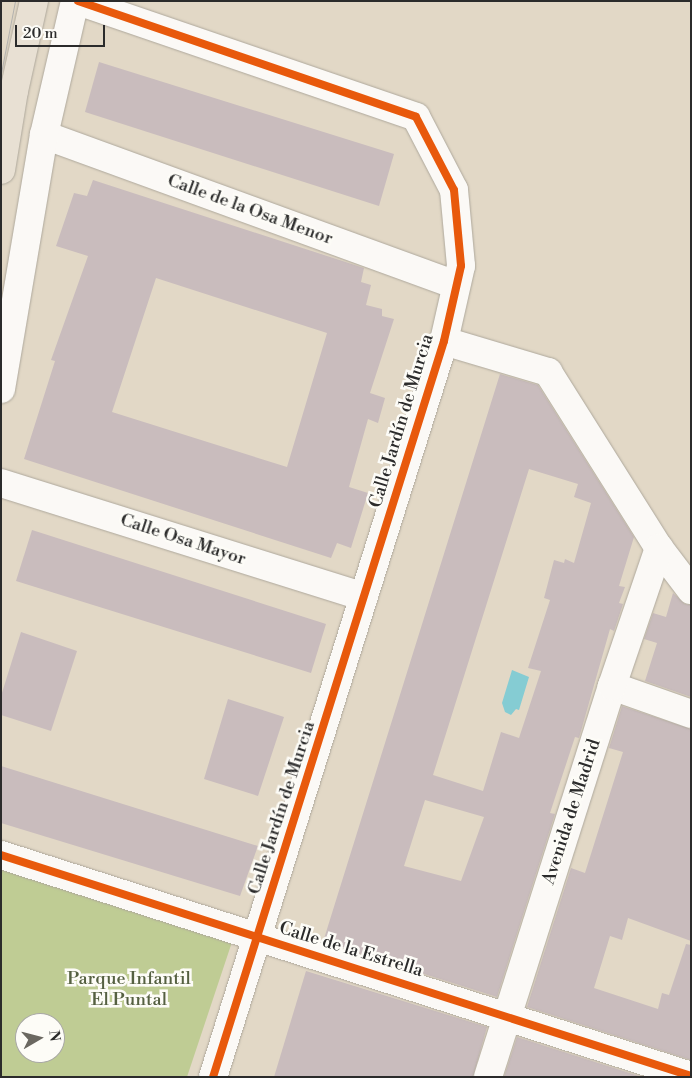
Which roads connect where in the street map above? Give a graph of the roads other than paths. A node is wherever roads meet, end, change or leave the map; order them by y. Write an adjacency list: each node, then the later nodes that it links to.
1 (34, 1): 4 (main road)
2 (77, 1): 3 (street); 5 (street, Calle Jardín de Murcia)
3 (44, 135): 5 (street, Calle de la Osa Menor); 7 (street)
4 (1, 170)
5 (456, 286): 6 (street, Calle Jardín de Murcia)
6 (444, 341): 9 (street); 11 (street, Calle Jardín de Murcia)
7 (1, 389)
8 (1, 483): 11 (street, Calle Osa Mayor)
9 (659, 548): 10 (street); 12 (street, Avenida de Madrid)
10 (691, 590)
11 (364, 598): 15 (street, Calle Jardín de Murcia)
12 (612, 686): 13 (street); 16 (street, Avenida de Madrid)
13 (691, 714)
14 (1, 855): 15 (street, Calle de la Estrella)
15 (257, 937): 16 (street, Calle de la Estrella); 18 (street, Calle Jardín de Murcia)
16 (507, 1016): 17 (street, Calle de la Estrella); 19 (street, Avenida de Madrid)
17 (691, 1076)
18 (214, 1077)
19 (488, 1077)

